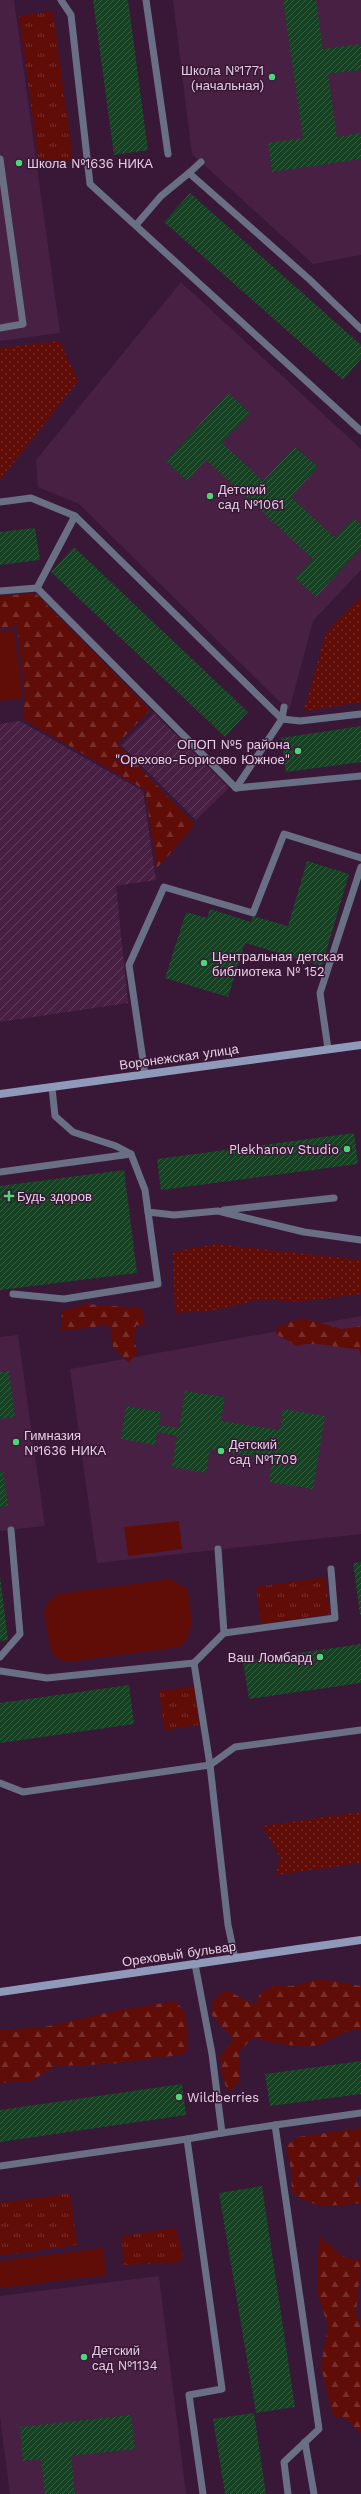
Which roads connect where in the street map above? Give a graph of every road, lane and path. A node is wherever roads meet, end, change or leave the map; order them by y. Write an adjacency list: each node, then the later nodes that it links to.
1 (61, 0): 7 (lane)
2 (146, 0): 3 (lane)
3 (168, 154)
4 (0, 159): 8 (lane)
5 (201, 162): 6 (lane)
6 (189, 173): 7 (lane); 9 (lane)
7 (136, 225): 10 (lane)
8 (0, 328)
9 (361, 329)
10 (361, 431)
11 (0, 502): 12 (lane)
12 (75, 516): 13 (lane); 17 (lane)
13 (37, 588): 14 (lane); 19 (lane)
14 (0, 591)
15 (284, 707): 17 (lane)
16 (361, 714): 17 (lane)
17 (282, 719): 19 (lane)
18 (361, 776): 19 (lane)
19 (236, 788)
20 (361, 858): 24 (lane)
21 (361, 867): 23 (lane)
22 (361, 1045): 23 (street, Воронежская улица)
23 (328, 1049): 24 (street, Воронежская улица)
24 (145, 1074): 25 (street, Воронежская улица)
25 (52, 1088): 26 (street, Воронежская улица); 27 (lane)
26 (0, 1094)
27 (131, 1154): 28 (lane); 31 (lane)
28 (0, 1172)
29 (334, 1198): 30 (lane)
30 (218, 1211): 31 (lane); 32 (lane)
31 (148, 1212): 33 (lane)
32 (361, 1240)
33 (13, 1294)
34 (11, 1530): 38 (lane)
35 (218, 1549): 37 (lane)
36 (331, 1569): 37 (lane)
37 (224, 1633): 39 (lane)
38 (0, 1657)
39 (194, 1663): 40 (lane); 42 (lane)
40 (0, 1671)
41 (361, 1730): 42 (lane)
42 (210, 1765): 43 (lane); 45 (lane)
43 (0, 1783)
44 (361, 1940): 45 (street, Ореховый бульвар)
45 (235, 1958): 46 (street, Ореховый бульвар)
46 (195, 1964): 47 (street, Ореховый бульвар); 50 (lane)
47 (0, 1992)
48 (361, 2113): 49 (lane)
49 (275, 2125): 50 (lane); 53 (lane)
50 (222, 2133): 51 (lane)
51 (187, 2139): 52 (lane); 54 (lane)
52 (0, 2166)
53 (305, 2442): 55 (lane); 56 (lane)
54 (203, 2494)
55 (288, 2494)
56 (314, 2494)

